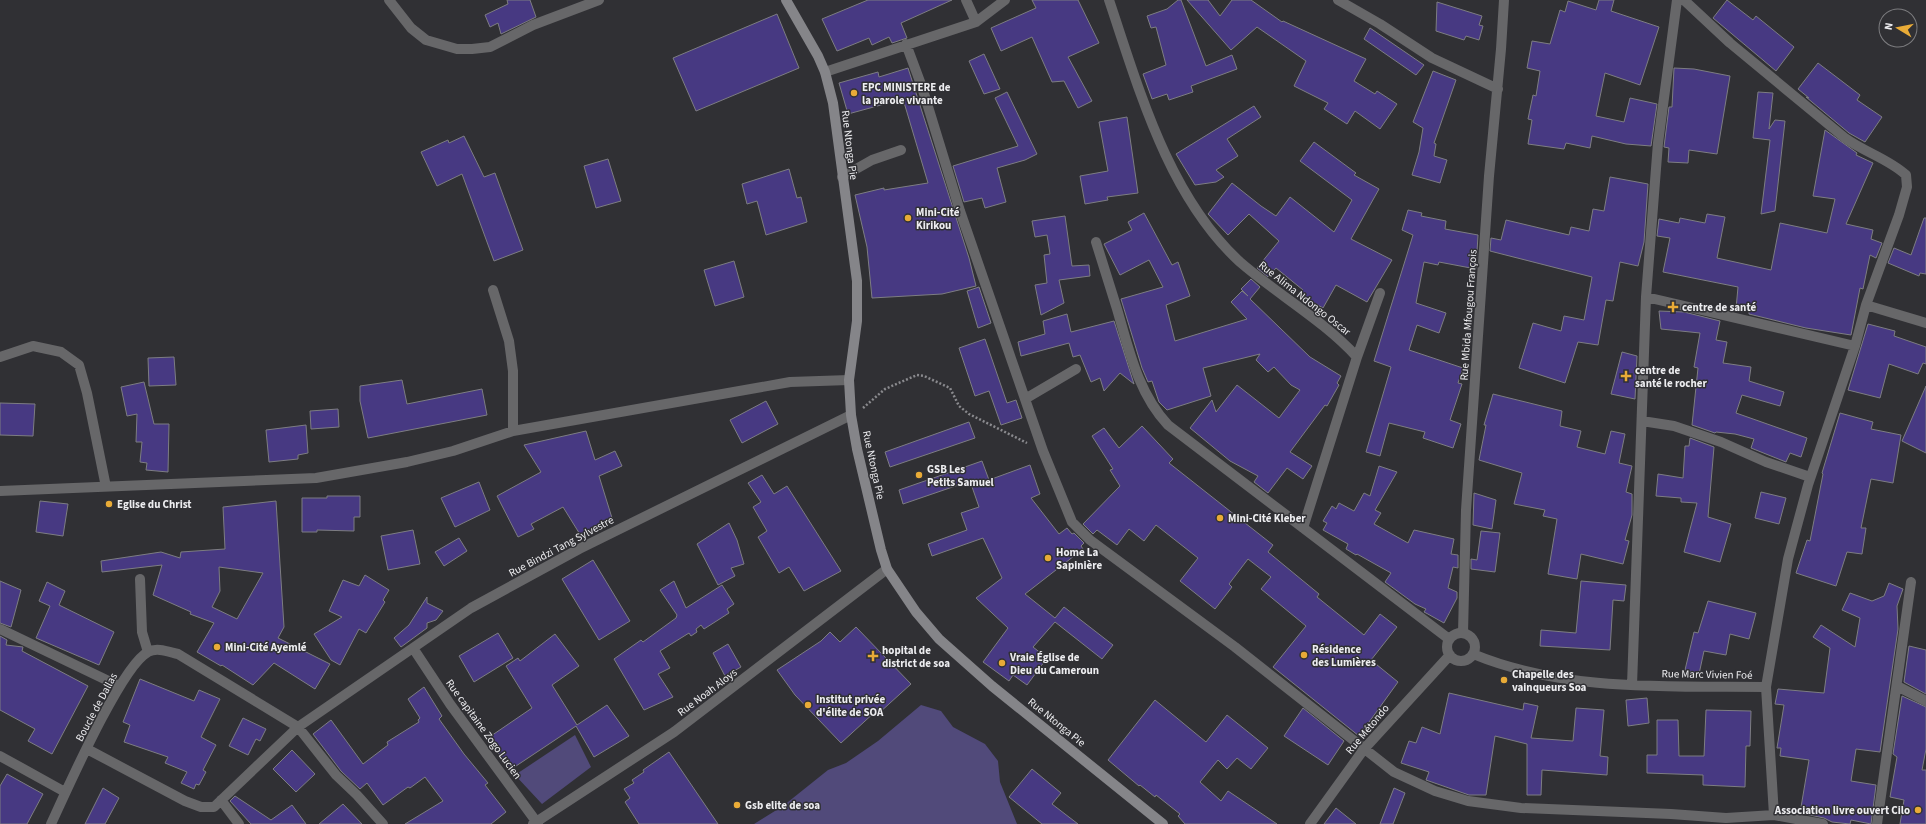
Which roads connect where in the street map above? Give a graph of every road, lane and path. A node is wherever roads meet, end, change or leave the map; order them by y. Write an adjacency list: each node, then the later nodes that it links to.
1 (390, 0): 2 (street)
2 (599, 0)
3 (786, 0): 13 (street, Rue Ntonga Pie)
4 (966, 0): 11 (street)
5 (1005, 0): 11 (street)
6 (1109, 0): 24 (street, Rue Alima Ndongo Oscar)
7 (1338, 0): 14 (street)
8 (1504, 0): 14 (street, Rue Mbida Mfougou François)
9 (1677, 0): 20 (street)
10 (1684, 0): 21 (street)
11 (976, 22): 12 (street)
12 (906, 44): 13 (street); 28 (street)
13 (825, 72): 16 (street, Rue Ntonga Pie)
14 (1498, 89): 41 (street, Rue Mbida Mfougou François)
15 (901, 150): 16 (street)
16 (842, 177): 27 (street, Rue Ntonga Pie)
17 (1096, 242): 36 (street)
18 (493, 290): 31 (street)
19 (1380, 293): 24 (street)
20 (1646, 297): 23 (street); 30 (street)
21 (1866, 305): 22 (street); 23 (street)
22 (1926, 323)
23 (1855, 346): 33 (street)
24 (1357, 357): 36 (street)
25 (0, 358): 34 (street)
26 (1076, 369): 28 (street)
27 (849, 380): 29 (street, Rue Ntonga Pie); 31 (street)
28 (1025, 399): 32 (street)
29 (851, 415): 32 (path); 37 (street, Rue Ntonga Pie); 43 (street, Rue Bindzi Tang Sylvestre)
30 (1642, 421): 33 (street); 47 (street)
31 (513, 431): 34 (street)
32 (1043, 451): 54 (street)
33 (1810, 477): 50 (street)
34 (106, 487): 35 (street)
35 (0, 491)
36 (1303, 528): 42 (street)
37 (887, 569): 59 (street, Rue Noah Aloys); 63 (street, Rue Ntonga Pie)
38 (140, 579): 44 (street)
39 (1911, 582): 49 (street)
40 (0, 628): 48 (street)
41 (1463, 633): 42 (street); 45 (street)
42 (1449, 639): 46 (street)
43 (413, 648): 52 (street, Rue Bindzi Tang Sylvestre); 59 (street, Rue capitaine Zogo Lucien)
44 (148, 652): 48 (street, Boucle de Dallas); 52 (street)
45 (1473, 654): 46 (street); 47 (street, Rue Marc Vivien Foé)
46 (1450, 655): 54 (street, Rue Métondo)
47 (1632, 685): 50 (street, Rue Marc Vivien Foé)
48 (119, 686): 53 (street, Boucle de Dallas)
49 (1896, 686): 51 (street); 66 (street)
50 (1766, 687): 58 (street, Rue Marc Vivien Foé)
51 (1926, 701)
52 (298, 727): 57 (street, Rue Bindzi Tang Sylvestre); 62 (street)
53 (87, 749): 56 (street, Boucle de Dallas); 57 (street)
54 (1364, 749): 58 (street); 64 (street, Rue Métondo)
55 (0, 756): 56 (street)
56 (65, 792): 60 (street, Boucle de Dallas)
57 (221, 800): 61 (street)
58 (1774, 815): 65 (street)
59 (536, 823)
60 (51, 824)
61 (239, 824)
62 (383, 824)
63 (1163, 824)
64 (1310, 824)
65 (1823, 824)
66 (1877, 824)

